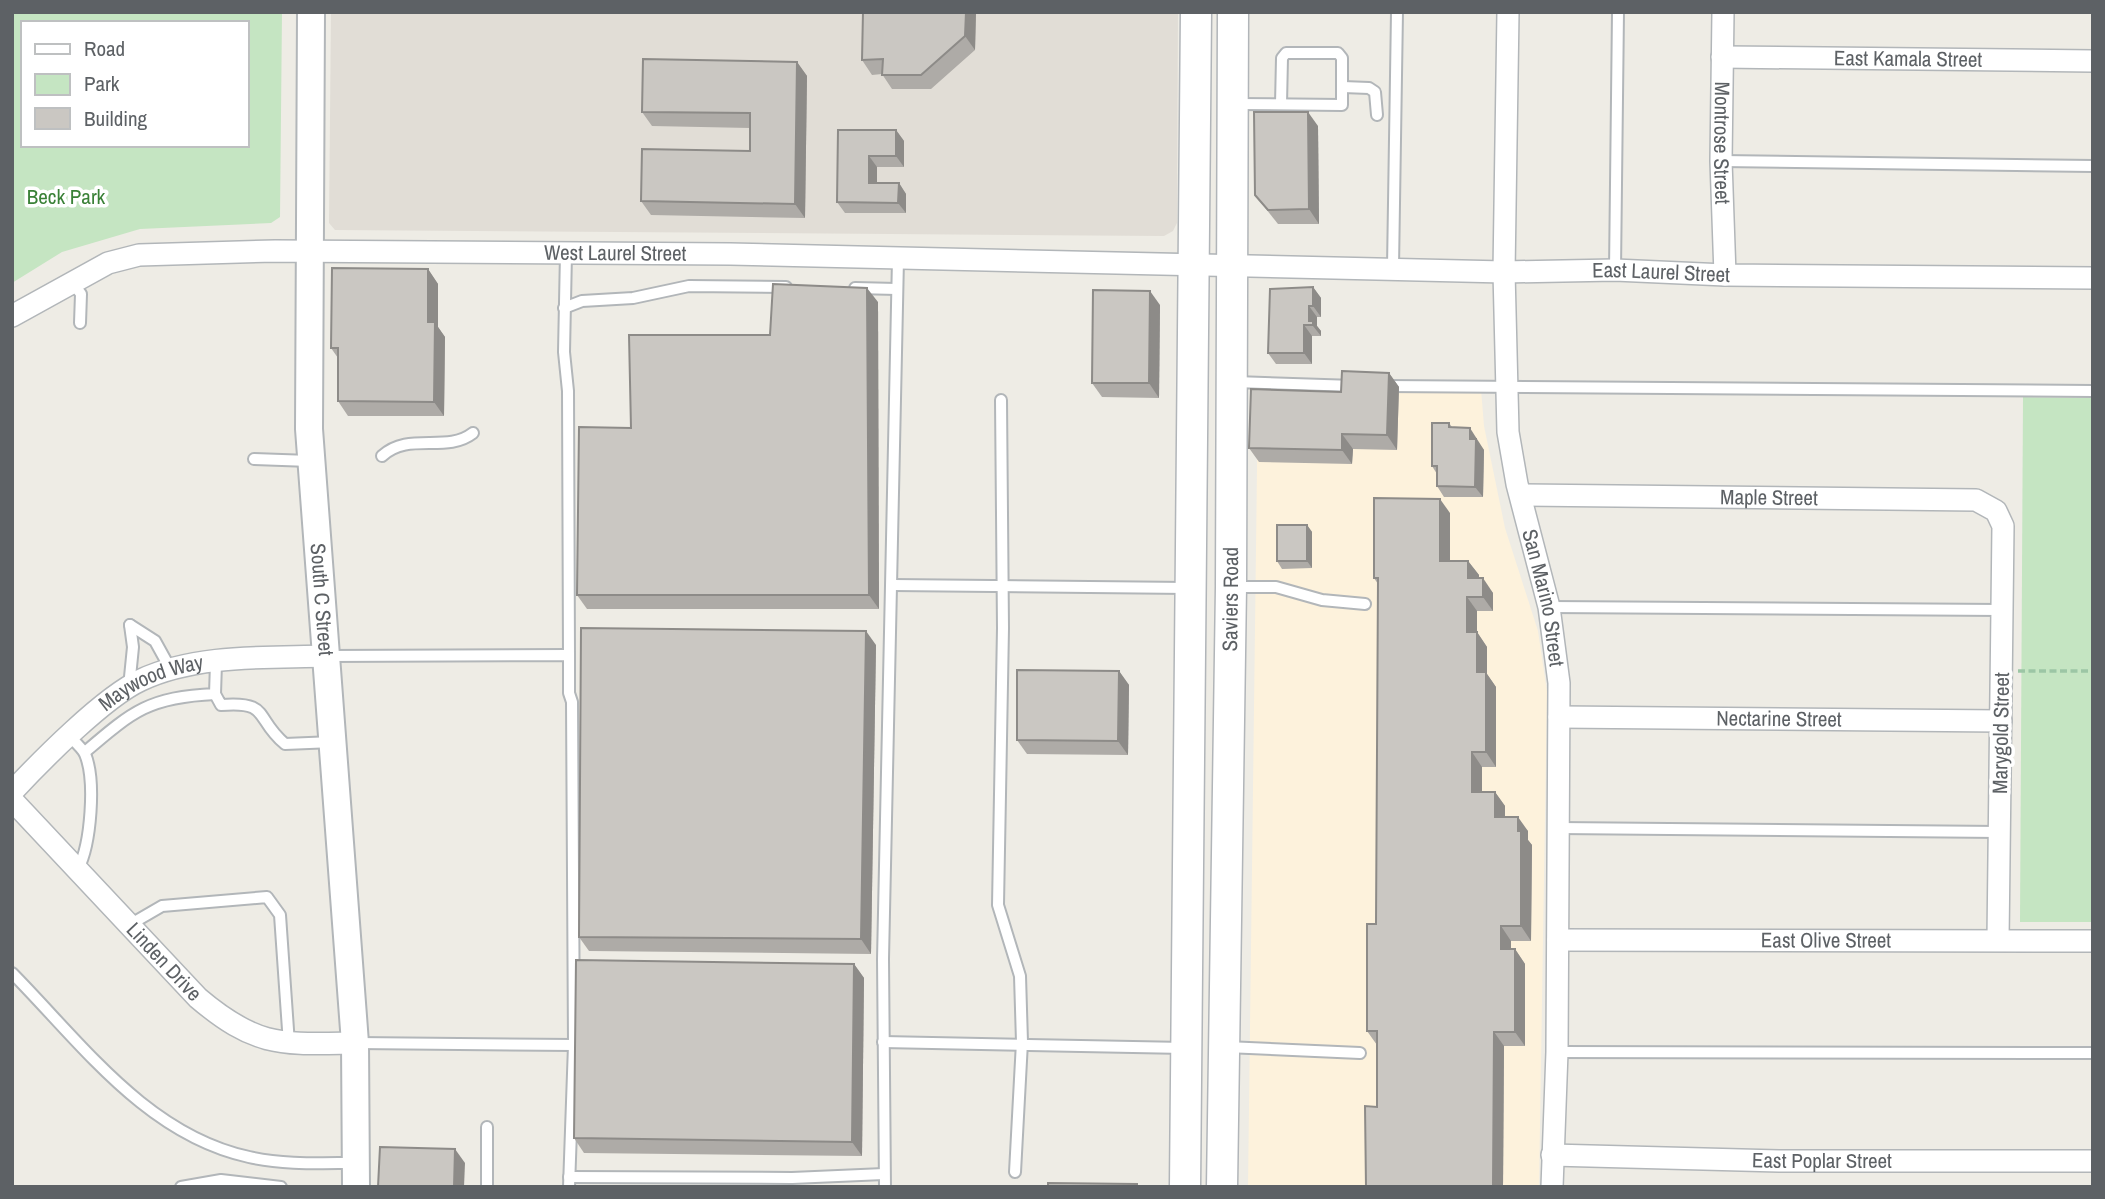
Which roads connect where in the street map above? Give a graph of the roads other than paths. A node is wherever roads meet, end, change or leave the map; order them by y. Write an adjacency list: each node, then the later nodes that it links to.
1 (311, 12): 16 (street, South C Street)
2 (1196, 12): 19 (main road, Saviers Road)
3 (1233, 12): 11 (main road, Saviers Road)
4 (1396, 12): 21 (lane)
5 (1508, 12): 23 (street, San Marino Street)
6 (1618, 12): 22 (lane)
7 (1723, 12): 8 (street, Montrose Street)
8 (1723, 57): 9 (street, East Kamala Street); 14 (street, Montrose Street)
9 (2093, 61)
10 (1343, 87): 12 (lane); 12 (lane); 13 (lane)
11 (1233, 104): 12 (lane); 20 (main road, Saviers Road)
12 (1281, 104)
13 (1377, 115)
14 (1721, 162): 15 (lane); 24 (street, Montrose Street)
15 (2093, 166)
16 (309, 251): 17 (street, West Laurel Street); 26 (street, West Laurel Street); 43 (street, South C Street)
17 (566, 253): 18 (street, West Laurel Street); 30 (lane)
18 (898, 259): 19 (street, West Laurel Street); 29 (lane)
19 (1194, 265): 20 (street, West Laurel Street); 39 (main road, Saviers Road)
20 (1231, 266): 21 (street, East Laurel Street); 33 (main road, Saviers Road)
21 (1393, 267): 23 (street, East Laurel Street)
22 (1615, 270): 23 (street, East Laurel Street); 24 (street, East Laurel Street)
23 (1504, 272): 34 (street, San Marino Street)
24 (1725, 275): 25 (street, East Laurel Street)
25 (2093, 278)
26 (72, 282): 31 (street, West Laurel Street); 32 (lane)
27 (800, 288): 30 (lane)
28 (842, 288): 29 (lane)
29 (897, 289): 46 (lane)
30 (564, 308): 53 (lane)
31 (12, 316)
32 (80, 323)
33 (1232, 382): 35 (lane); 48 (main road, Saviers Road)
34 (1507, 385): 36 (lane); 37 (lane); 44 (street, San Marino Street)
35 (1365, 386)
36 (1378, 386)
37 (2093, 391)
38 (1001, 400): 47 (lane)
39 (1192, 412): 48 (main road); 49 (main road, Saviers Road)
40 (473, 433): 41 (lane)
41 (382, 456)
42 (254, 459): 43 (lane)
43 (312, 461): 54 (street, South C Street)
44 (1521, 495): 45 (street, Maple Street); 51 (street, San Marino Street)
45 (2003, 526): 52 (street, Marygold Street)
46 (893, 585): 47 (lane); 75 (lane)
47 (1003, 586): 49 (lane); 76 (lane)
48 (1231, 587): 50 (lane); 69 (main road, Saviers Road)
49 (1190, 588): 67 (main road, Saviers Road); 69 (main road)
50 (1365, 604)
51 (1549, 607): 52 (lane); 59 (street, San Marino Street)
52 (2002, 610): 60 (street, Marygold Street)
53 (569, 655): 54 (lane); 79 (lane)
54 (326, 656): 55 (street, Maywood Way); 61 (street, South C Street)
55 (216, 663): 56 (street, Maywood Way); 58 (lane)
56 (170, 670): 57 (street, Maywood Way); 57 (lane)
57 (129, 687): 62 (street, Maywood Way)
58 (215, 694): 61 (lane); 62 (lane)
59 (1559, 717): 60 (street, Nectarine Street); 65 (street, San Marino Street)
60 (2001, 721): 66 (street, Marygold Street)
61 (333, 742): 77 (street, South C Street)
62 (78, 744): 63 (street, Maywood Way); 68 (lane)
63 (12, 792)
64 (12, 800): 68 (street, Linden Drive)
65 (1558, 828): 66 (lane); 71 (street, San Marino Street)
66 (2000, 832): 72 (street, Marygold Street)
67 (1188, 848): 80 (main road); 81 (main road, Saviers Road)
68 (78, 869): 70 (street, Linden Drive)
69 (1227, 895): 80 (main road, Saviers Road)
70 (131, 924): 78 (street, Linden Drive); 78 (lane)
71 (1558, 940): 72 (street, East Olive Street); 82 (street, San Marino Street)
72 (1998, 940): 73 (street, East Olive Street)
73 (2093, 941)
74 (12, 973): 90 (lane)
75 (883, 1042): 76 (lane); 89 (lane)
76 (1022, 1042): 81 (lane); 88 (lane)
77 (355, 1043): 78 (street, Linden Drive); 79 (lane); 90 (street, South C Street)
78 (289, 1044)
79 (574, 1045): 91 (lane)
80 (1226, 1047): 83 (lane); 97 (main road, Saviers Road)
81 (1187, 1048): 96 (main road, Saviers Road); 97 (main road)
82 (1557, 1052): 84 (lane); 86 (street, San Marino Street)
83 (1360, 1053)
84 (2093, 1053)
85 (486, 1127): 94 (lane)
86 (1552, 1155): 87 (street, East Poplar Street); 98 (street, San Marino Street)
87 (2093, 1161)
88 (1014, 1171)
89 (884, 1174): 91 (lane); 95 (lane)
90 (356, 1175)
91 (569, 1182)
92 (181, 1187): 93 (lane)
93 (281, 1187)
94 (487, 1187)
95 (885, 1187)
96 (1185, 1187)
97 (1221, 1187)
98 (1552, 1187)

